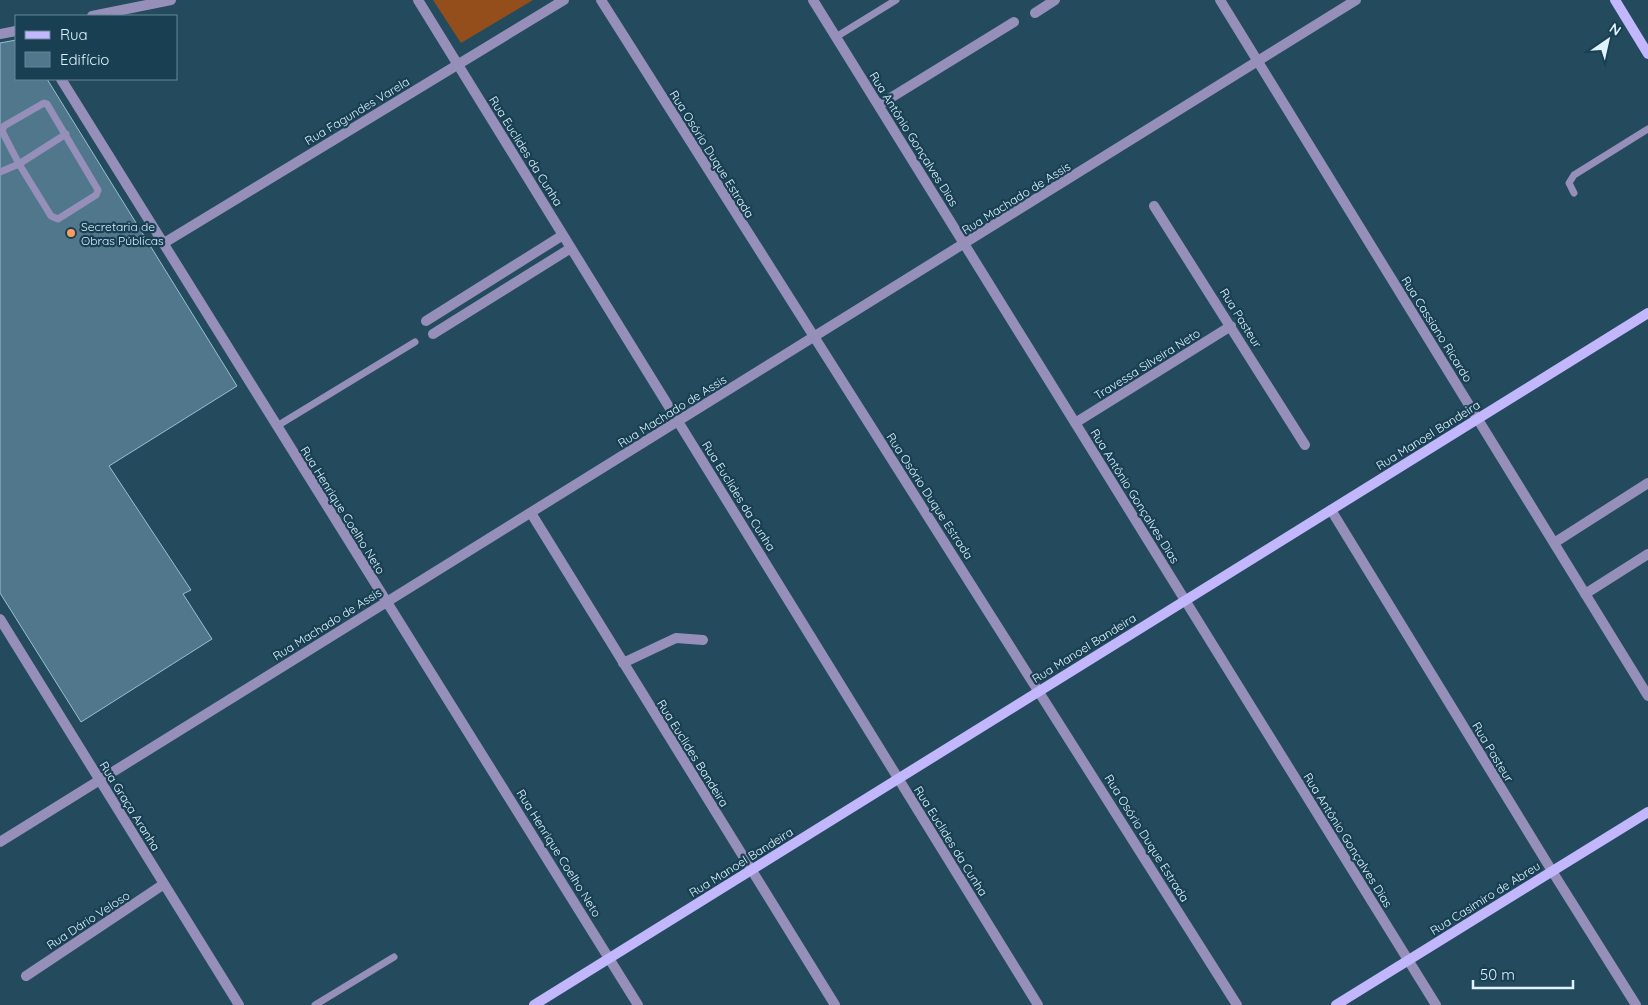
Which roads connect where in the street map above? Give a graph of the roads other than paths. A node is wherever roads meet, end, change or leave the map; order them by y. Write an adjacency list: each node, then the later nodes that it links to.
1 (171, 0): 12 (street)
2 (418, 0): 19 (street, Rua Euclides da Cunha)
3 (564, 0): 19 (street, Rua Fagundes Varela)
4 (600, 0): 36 (street, Rua Osório Duque Estrada)
5 (813, 0): 16 (street, Rua Antônio Gonçalves Dias)
6 (896, 0): 16 (lane)
7 (1055, 0): 11 (street)
8 (1220, 0): 18 (street, Rua Cassiano Ricardo)
9 (1356, 0): 18 (street, Rua Machado de Assis)
10 (1615, 0): 17 (street)
11 (1035, 13)
12 (97, 15)
13 (1014, 22): 21 (street)
14 (15, 31): 15 (street)
15 (0, 34)
16 (836, 37): 21 (street, Rua Antônio Gonçalves Dias)
17 (1648, 54)
18 (1259, 62): 30 (street, Rua Machado de Assis); 38 (street, Rua Cassiano Ricardo)
19 (458, 64): 28 (street, Rua Euclides da Cunha); 29 (street, Rua Fagundes Varela)
20 (62, 80): 29 (street, Rua Henrique Coelho Neto)
21 (879, 105): 30 (street, Rua Antônio Gonçalves Dias)
22 (1648, 129): 26 (lane)
23 (66, 134): 24 (lane); 24 (lane); 24 (lane)
24 (19, 164): 25 (lane)
25 (0, 172)
26 (1574, 193)
27 (1154, 206): 34 (street, Rua Pasteur)
28 (563, 235): 31 (street, Rua Euclides da Cunha); 33 (street)
29 (164, 243): 41 (street, Rua Henrique Coelho Neto)
30 (965, 244): 36 (street, Rua Machado de Assis); 40 (street, Rua Antônio Gonçalves Dias)
31 (571, 248): 35 (street); 39 (street, Rua Euclides da Cunha)
32 (1648, 313): 38 (street, Rua Manoel Bandeira)
33 (426, 321)
34 (1231, 326): 40 (street, Travessa Silveira Neto); 42 (street, Rua Pasteur)
35 (433, 334)
36 (813, 338): 39 (street, Rua Machado de Assis); 54 (street, Rua Osório Duque Estrada)
37 (415, 342): 41 (lane)
38 (1478, 419): 44 (street, Rua Manoel Bandeira); 46 (street, Rua Cassiano Ricardo)
39 (678, 422): 45 (street, Rua Machado de Assis); 57 (street, Rua Euclides da Cunha)
40 (1075, 423): 49 (street, Rua Antônio Gonçalves Dias)
41 (277, 426): 50 (street, Rua Henrique Coelho Neto)
42 (1305, 445)
43 (1648, 483): 46 (street)
44 (1331, 510): 49 (street, Rua Manoel Bandeira); 61 (street, Rua Pasteur)
45 (531, 513): 50 (street, Rua Machado de Assis); 53 (street, Rua Euclides Bandeira)
46 (1554, 543): 48 (street, Rua Cassiano Ricardo)
47 (1648, 554): 48 (street)
48 (1585, 594): 55 (street, Rua Cassiano Ricardo)
49 (1185, 600): 54 (street, Rua Manoel Bandeira); 65 (street, Rua Antônio Gonçalves Dias)
50 (386, 603): 56 (street, Rua Machado de Assis); 64 (street, Rua Henrique Coelho Neto)
51 (0, 619): 56 (street, Rua Graça Aranha)
52 (703, 640): 53 (street)
53 (623, 662): 60 (street, Rua Euclides Bandeira)
54 (1040, 690): 57 (street, Rua Manoel Bandeira); 73 (street, Rua Osório Duque Estrada)
55 (1648, 696)
56 (100, 780): 59 (street, Rua Machado de Assis); 62 (street, Rua Graça Aranha)
57 (899, 780): 60 (street, Rua Manoel Bandeira); 72 (street, Rua Euclides da Cunha)
58 (1648, 812): 61 (street, Rua Casimiro de Abreu)
59 (0, 842)
60 (751, 871): 64 (street, Rua Manoel Bandeira); 71 (street, Rua Euclides Bandeira)
61 (1552, 872): 65 (street, Rua Casimiro de Abreu); 76 (street, Rua Pasteur)
62 (164, 884): 66 (street, Rua Dário Veloso); 67 (street, Rua Graça Aranha)
63 (394, 958): 68 (lane)
64 (610, 958): 69 (street, Rua Manoel Bandeira); 70 (street, Rua Henrique Coelho Neto)
65 (1408, 960): 74 (street, Rua Casimiro de Abreu); 75 (street, Rua Antônio Gonçalves Dias)
66 (26, 976)
67 (239, 1005)
68 (315, 1005)
69 (534, 1005)
70 (638, 1005)
71 (835, 1005)
72 (1038, 1005)
73 (1237, 1005)
74 (1336, 1005)
75 (1436, 1005)
76 (1636, 1005)

